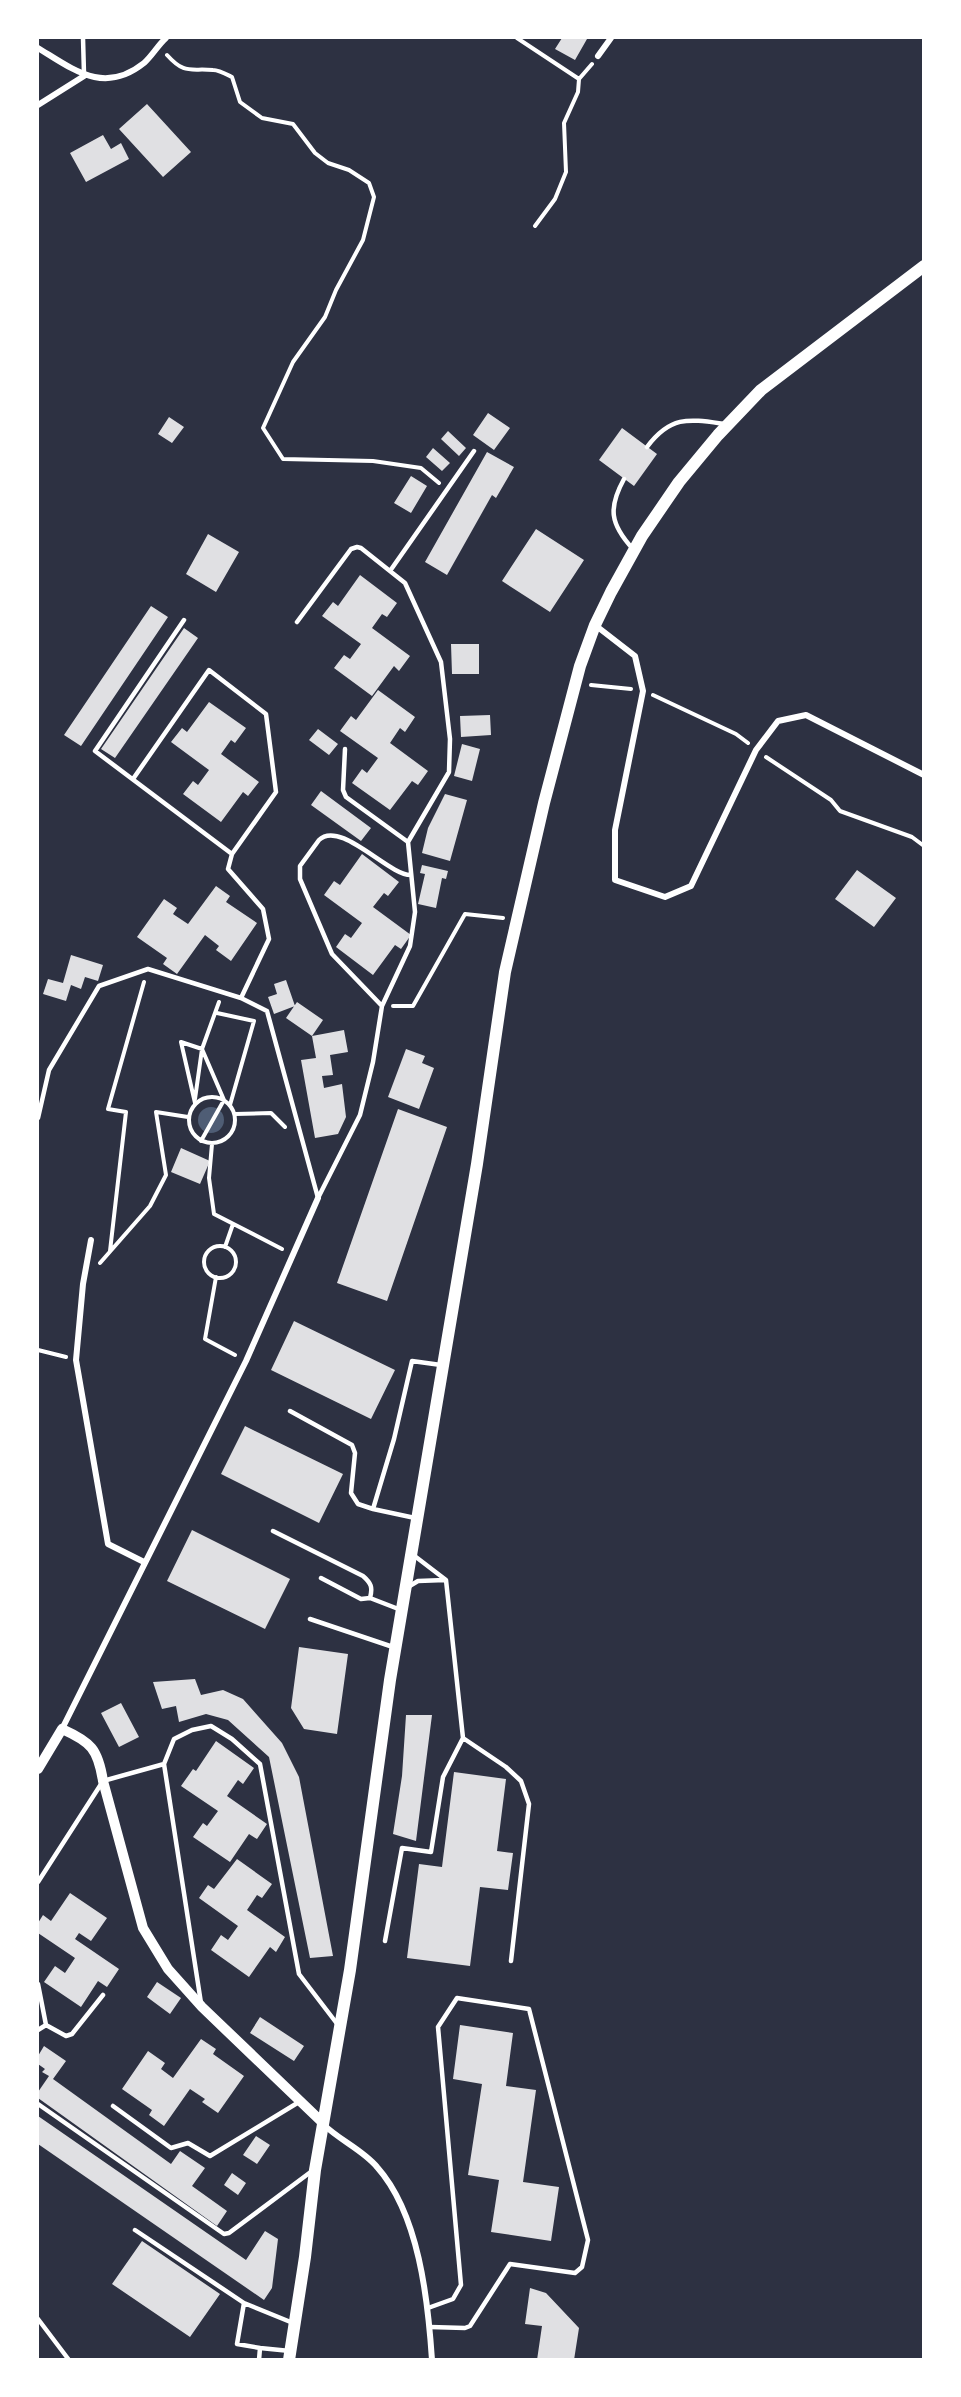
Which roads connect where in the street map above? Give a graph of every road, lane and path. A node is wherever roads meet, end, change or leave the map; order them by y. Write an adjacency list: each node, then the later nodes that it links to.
1 (82, 38): 8 (lane)
2 (166, 38): 5 (street)
3 (517, 38): 9 (path)
4 (611, 38): 7 (street)
5 (158, 46): 8 (street); 17 (path)
6 (38, 48): 8 (street)
7 (598, 56): 9 (path)
8 (84, 76): 10 (street)
9 (579, 79): 11 (path)
10 (38, 105)
11 (535, 226)
12 (924, 266): 13 (main road)
13 (728, 424): 14 (lane); 18 (main road)
14 (647, 447)
15 (474, 451): 17 (lane)
16 (624, 479): 18 (lane)
17 (447, 490): 19 (lane)
18 (634, 550): 22 (main road)
19 (390, 571): 21 (lane); 26 (lane)
20 (184, 620): 25 (lane)
21 (297, 622)
22 (595, 625): 24 (street); 29 (main road)
23 (345, 749): 26 (lane)
24 (924, 776)
25 (134, 779): 27 (lane); 27 (lane)
26 (408, 842): 28 (lane)
27 (232, 854): 32 (lane)
28 (411, 875): 33 (lane); 33 (lane)
29 (516, 919): 33 (path); 56 (main road)
30 (148, 969): 31 (lane); 41 (lane); 49 (path)
31 (221, 993): 32 (lane); 34 (path)
32 (241, 998): 42 (lane)
33 (382, 1006): 45 (lane)
34 (217, 1013): 35 (path); 38 (path)
35 (202, 1049): 36 (path); 37 (path); 37 (path)
36 (224, 1100): 37 (path); 38 (path); 43 (path)
37 (195, 1103): 40 (path)
38 (230, 1106): 39 (path)
39 (235, 1114): 42 (path); 44 (path)
40 (188, 1117): 43 (path); 49 (path)
41 (38, 1118)
42 (299, 1130): 45 (lane)
43 (201, 1141): 44 (path)
44 (212, 1144): 46 (path)
45 (318, 1198): 50 (street)
46 (233, 1224): 48 (path); 50 (path)
47 (91, 1240): 52 (street)
48 (225, 1247): 51 (path); 51 (path)
49 (110, 1251): 52 (path)
50 (294, 1255): 55 (street)
51 (216, 1278): 55 (path)
52 (83, 1284): 54 (street)
53 (38, 1350): 54 (path)
54 (76, 1360): 62 (street)
55 (246, 1361): 62 (street)
56 (442, 1365): 58 (lane); 59 (main road)
57 (290, 1411): 58 (lane)
58 (373, 1509): 59 (lane)
59 (417, 1518): 61 (main road)
60 (273, 1531): 66 (lane)
61 (411, 1553): 64 (lane); 65 (main road)
62 (144, 1562): 70 (street)
63 (321, 1578): 66 (lane)
64 (446, 1580): 65 (lane); 71 (lane)
65 (405, 1592): 67 (main road)
66 (370, 1598): 67 (lane)
67 (403, 1610): 69 (main road)
68 (310, 1619): 69 (lane)
69 (396, 1648): 83 (main road)
70 (62, 1729): 73 (street); 74 (street)
71 (463, 1738): 76 (lane); 77 (lane)
72 (164, 1764): 74 (lane); 80 (lane); 83 (lane)
73 (38, 1768)
74 (103, 1781): 75 (lane); 80 (street)
75 (38, 1882)
76 (385, 1941)
77 (512, 1961)
78 (38, 1984): 81 (lane)
79 (104, 1995): 81 (lane)
80 (202, 2007): 84 (street)
81 (46, 2025): 82 (lane)
82 (38, 2030)
83 (341, 2030): 87 (main road)
84 (300, 2101): 86 (lane); 87 (street)
85 (38, 2103): 88 (lane)
86 (113, 2106)
87 (323, 2123): 88 (main road); 91 (street)
88 (315, 2170): 93 (main road)
89 (135, 2230): 90 (lane)
90 (244, 2303): 93 (lane); 95 (lane)
91 (428, 2308): 94 (street); 94 (lane)
92 (38, 2319): 97 (lane)
93 (295, 2324): 96 (main road)
94 (429, 2327): 99 (street)
95 (260, 2348): 96 (lane); 98 (lane)
96 (289, 2355)
97 (69, 2360)
98 (259, 2360)
99 (432, 2360)

